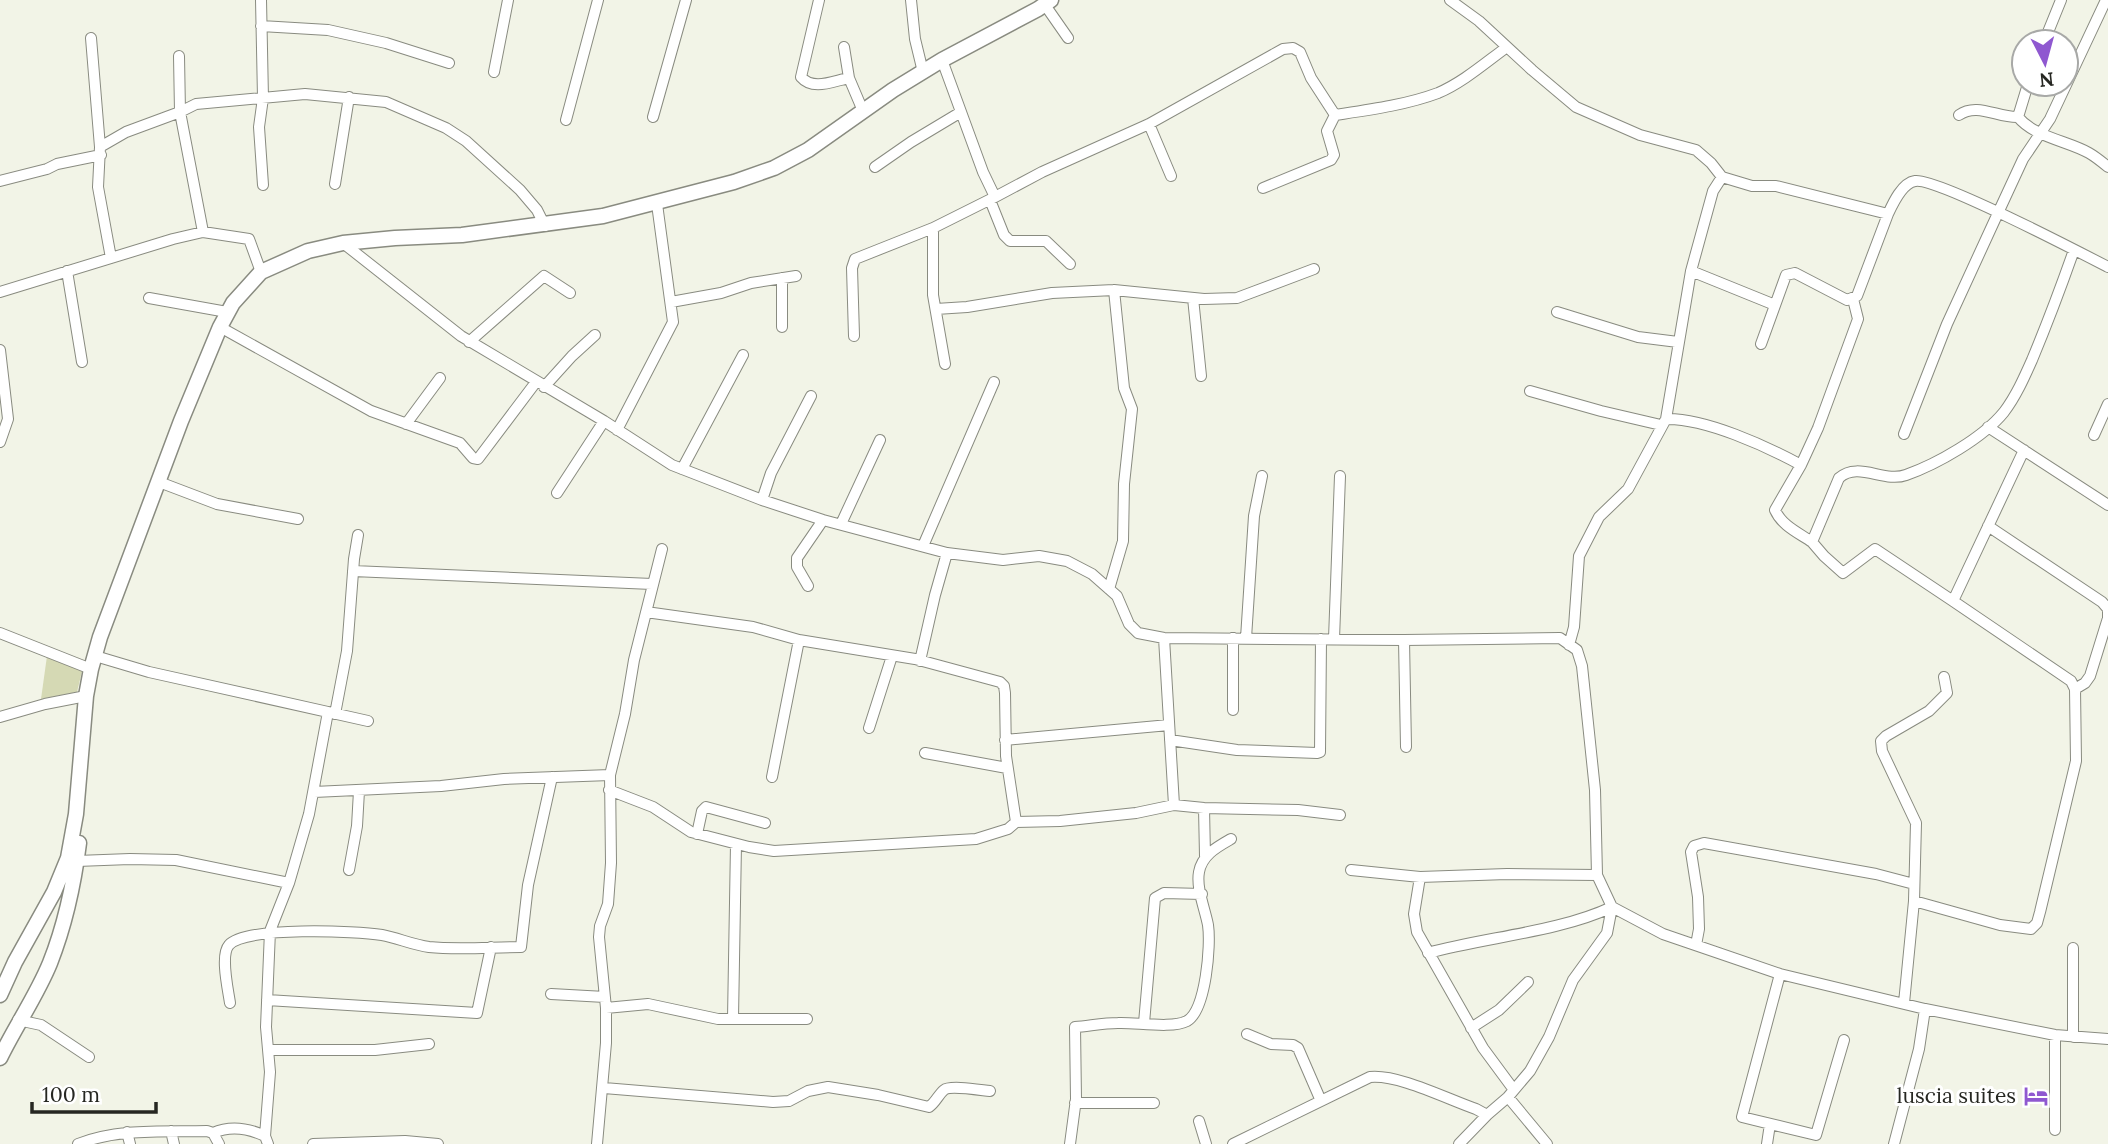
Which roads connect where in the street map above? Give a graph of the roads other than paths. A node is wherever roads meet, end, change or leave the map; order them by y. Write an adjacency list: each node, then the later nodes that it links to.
1 (261, 0): 11 (street)
2 (508, 0): 20 (street)
3 (598, 0): 33 (street)
4 (686, 0): 31 (street)
5 (819, 0): 22 (street)
6 (911, 0): 21 (street)
7 (1450, 0): 16 (street)
8 (2061, 0): 12 (street)
9 (2106, 0): 35 (street)
10 (1041, 4): 14 (street); 18 (street)
11 (261, 26): 19 (street); 24 (street)
12 (2050, 28)
13 (90, 38): 36 (street)
14 (1068, 38)
15 (844, 47): 22 (street)
16 (1507, 47): 29 (street); 40 (street)
17 (179, 56): 27 (street)
18 (942, 60): 21 (street); 28 (street)
19 (449, 62)
20 (494, 72)
21 (923, 72): 26 (street)
22 (849, 78): 26 (street)
23 (349, 97): 24 (street); 42 (street); 49 (street)
24 (263, 98): 27 (street); 43 (street)
25 (2024, 98): 32 (street)
26 (863, 111): 46 (street)
27 (180, 112): 36 (street); 51 (street)
28 (961, 112): 37 (street); 45 (street)
29 (1335, 115): 34 (street); 44 (street)
30 (1959, 115): 32 (street)
31 (653, 117)
32 (2018, 117): 35 (street)
33 (566, 120)
34 (1149, 124): 39 (street); 45 (street)
35 (2041, 132): 38 (street); 47 (street)
36 (101, 151): 41 (street); 54 (street)
37 (875, 167)
38 (2108, 167)
39 (1171, 176)
40 (1721, 177): 48 (street); 59 (street)
41 (0, 181)
42 (335, 184)
43 (263, 186)
44 (1263, 188)
45 (993, 198): 50 (street); 55 (street)
46 (657, 204): 49 (street); 69 (street)
47 (1998, 213): 48 (street); 53 (street); 97 (street)
48 (1888, 214): 68 (street)
49 (545, 226): 52 (street)
50 (933, 228): 71 (street); 77 (street)
51 (203, 232): 54 (street); 60 (street)
52 (343, 243): 60 (street); 78 (street)
53 (2074, 250): 56 (street); 95 (street)
54 (111, 258): 58 (street)
55 (1070, 264)
56 (2108, 267)
57 (1314, 269): 67 (street)
58 (67, 271): 64 (street); 83 (street)
59 (1691, 271): 70 (street); 79 (street)
60 (261, 272): 72 (street)
61 (796, 276): 62 (street)
62 (782, 278): 69 (street); 75 (street)
63 (1114, 290): 67 (street); 71 (street); 122 (street)
64 (0, 292)
65 (570, 293): 78 (street)
66 (149, 298): 72 (street)
67 (1193, 298): 85 (street)
68 (1853, 299): 70 (street); 102 (street)
69 (671, 302): 96 (street)
70 (1775, 305): 80 (street)
71 (936, 309): 84 (street)
72 (227, 312): 74 (street)
73 (1557, 312): 79 (street)
74 (220, 327): 94 (street); 106 (street)
75 (782, 327)
76 (595, 335): 88 (street)
77 (854, 336)
78 (470, 342): 88 (street)
79 (1678, 342): 93 (street)
80 (1761, 344)
81 (0, 350): 100 (street)
82 (743, 355): 103 (street)
83 (82, 362)
84 (945, 364)
85 (1201, 376)
86 (440, 378): 94 (street)
87 (995, 382): 116 (street)
88 (540, 384): 92 (street); 94 (street)
89 (1530, 391): 93 (street)
90 (811, 396): 108 (street)
91 (2108, 404): 98 (street)
92 (604, 421): 96 (street); 107 (street)
93 (1663, 422): 102 (street); 133 (street)
94 (406, 424)
95 (1988, 427): 101 (street); 115 (street)
96 (617, 430): 103 (street)
97 (1904, 434)
98 (2094, 435)
99 (880, 439): 112 (street)
100 (0, 442)
101 (2024, 450): 109 (street); 113 (street)
102 (1801, 465): 115 (street)
103 (682, 469): 108 (street)
104 (1262, 476): 128 (street)
105 (1340, 476): 131 (street)
106 (159, 482): 110 (street); 135 (street); 137 (street)
107 (557, 493)
108 (762, 500): 111 (street)
109 (2108, 505)
110 (298, 519)
111 (823, 520): 112 (street); 121 (street)
112 (841, 524): 116 (street)
113 (1988, 526): 123 (street); 139 (street)
114 (358, 535): 119 (street)
115 (1812, 542): 123 (street)
116 (923, 546): 118 (street)
117 (662, 549): 120 (street)
118 (947, 553): 122 (street); 136 (street)
119 (353, 571): 120 (street); 142 (street)
120 (652, 584): 124 (street)
121 (808, 586)
122 (1109, 589): 126 (street)
123 (1953, 601): 139 (street)
124 (646, 612): 129 (street); 152 (street)
125 (0, 633): 137 (street)
126 (1164, 638): 127 (street); 145 (street)
127 (1233, 638): 128 (street); 141 (street)
128 (1245, 638): 130 (street)
129 (799, 639): 134 (street); 154 (street)
130 (1321, 639): 131 (street); 148 (street)
131 (1334, 639): 132 (street)
132 (1404, 640): 133 (street); 149 (street)
133 (1569, 645): 170 (street)
134 (892, 656): 136 (street); 146 (street)
135 (102, 658): 142 (street); 167 (street)
136 (920, 660): 147 (street)
137 (90, 669): 140 (street)
138 (1944, 677): 173 (street)
139 (2075, 689): 175 (street)
140 (86, 696): 143 (street); 185 (street)
141 (1233, 710)
142 (332, 713): 144 (street); 157 (street)
143 (0, 717)
144 (368, 721)
145 (1169, 725): 147 (street); 148 (street)
146 (869, 728)
147 (1005, 740): 151 (street)
148 (1170, 740): 158 (street)
149 (1406, 747)
150 (925, 753): 151 (street)
151 (1007, 768): 161 (street)
152 (610, 775): 153 (street); 155 (street)
153 (552, 777): 156 (street); 179 (street)
154 (772, 777)
155 (609, 790): 163 (street); 187 (street)
156 (359, 791): 157 (street); 168 (street)
157 (314, 792): 172 (street)
158 (1174, 805): 159 (street); 161 (street)
159 (1205, 808): 160 (street); 166 (street)
160 (1340, 815)
161 (1016, 822): 165 (street)
162 (765, 823): 163 (street)
163 (698, 834): 165 (street)
164 (1231, 839): 166 (street)
165 (736, 844): 191 (street)
166 (1205, 856): 174 (street)
167 (77, 861): 172 (street); 193 (street)
168 (349, 870)
169 (1351, 870): 171 (street)
170 (1597, 875): 171 (street); 176 (street)
171 (1420, 877): 181 (street)
172 (289, 883): 177 (street)
173 (1914, 884): 175 (street); 178 (street)
174 (1202, 894): 194 (street); 194 (street)
175 (1914, 901): 189 (street)
176 (1612, 907): 178 (street); 181 (street); 207 (street)
177 (270, 931): 179 (street); 186 (street); 188 (street)
178 (1696, 945): 182 (street)
179 (491, 947): 186 (street)
180 (2073, 948): 198 (street)
181 (1428, 953): 195 (street)
182 (1780, 974): 189 (street); 213 (street)
183 (1528, 982): 195 (street)
184 (551, 993): 187 (street)
185 (0, 995)
186 (267, 1000): 202 (street)
187 (606, 1002): 191 (street); 205 (street)
188 (230, 1003)
189 (1904, 1003): 190 (street)
190 (1925, 1009): 197 (street); 232 (street)
191 (733, 1018): 192 (street)
192 (807, 1019)
193 (18, 1020): 203 (street); 204 (street)
194 (1144, 1023): 209 (street)
195 (1471, 1028): 207 (street)
196 (1247, 1034): 208 (street)
197 (2055, 1035): 198 (street); 214 (street)
198 (2073, 1037): 199 (street)
199 (2108, 1039)
200 (1844, 1040): 213 (street)
201 (429, 1044): 202 (street)
202 (268, 1050): 218 (street)
203 (89, 1057)
204 (0, 1058)
205 (604, 1088): 206 (street); 225 (street)
206 (990, 1091)
207 (1511, 1093): 211 (street); 230 (street)
208 (1321, 1101): 211 (street); 228 (street)
209 (1075, 1103): 210 (street); 226 (street)
210 (1154, 1103)
211 (1487, 1115): 229 (street)
212 (1199, 1121): 227 (street)
213 (1770, 1124): 231 (street)
214 (2055, 1130)
215 (171, 1131): 216 (street); 217 (street); 221 (street)
216 (127, 1132): 219 (street); 220 (street)
217 (213, 1133): 218 (street); 222 (street)
218 (267, 1140)
219 (78, 1144)
220 (130, 1144)
221 (174, 1144)
222 (219, 1144)
223 (313, 1144): 224 (street)
224 (438, 1144)
225 (597, 1144)
226 (1070, 1144)
227 (1206, 1144)
228 (1233, 1144)
229 (1459, 1144)
230 (1547, 1144)
231 (1767, 1144)
232 (1895, 1144)

